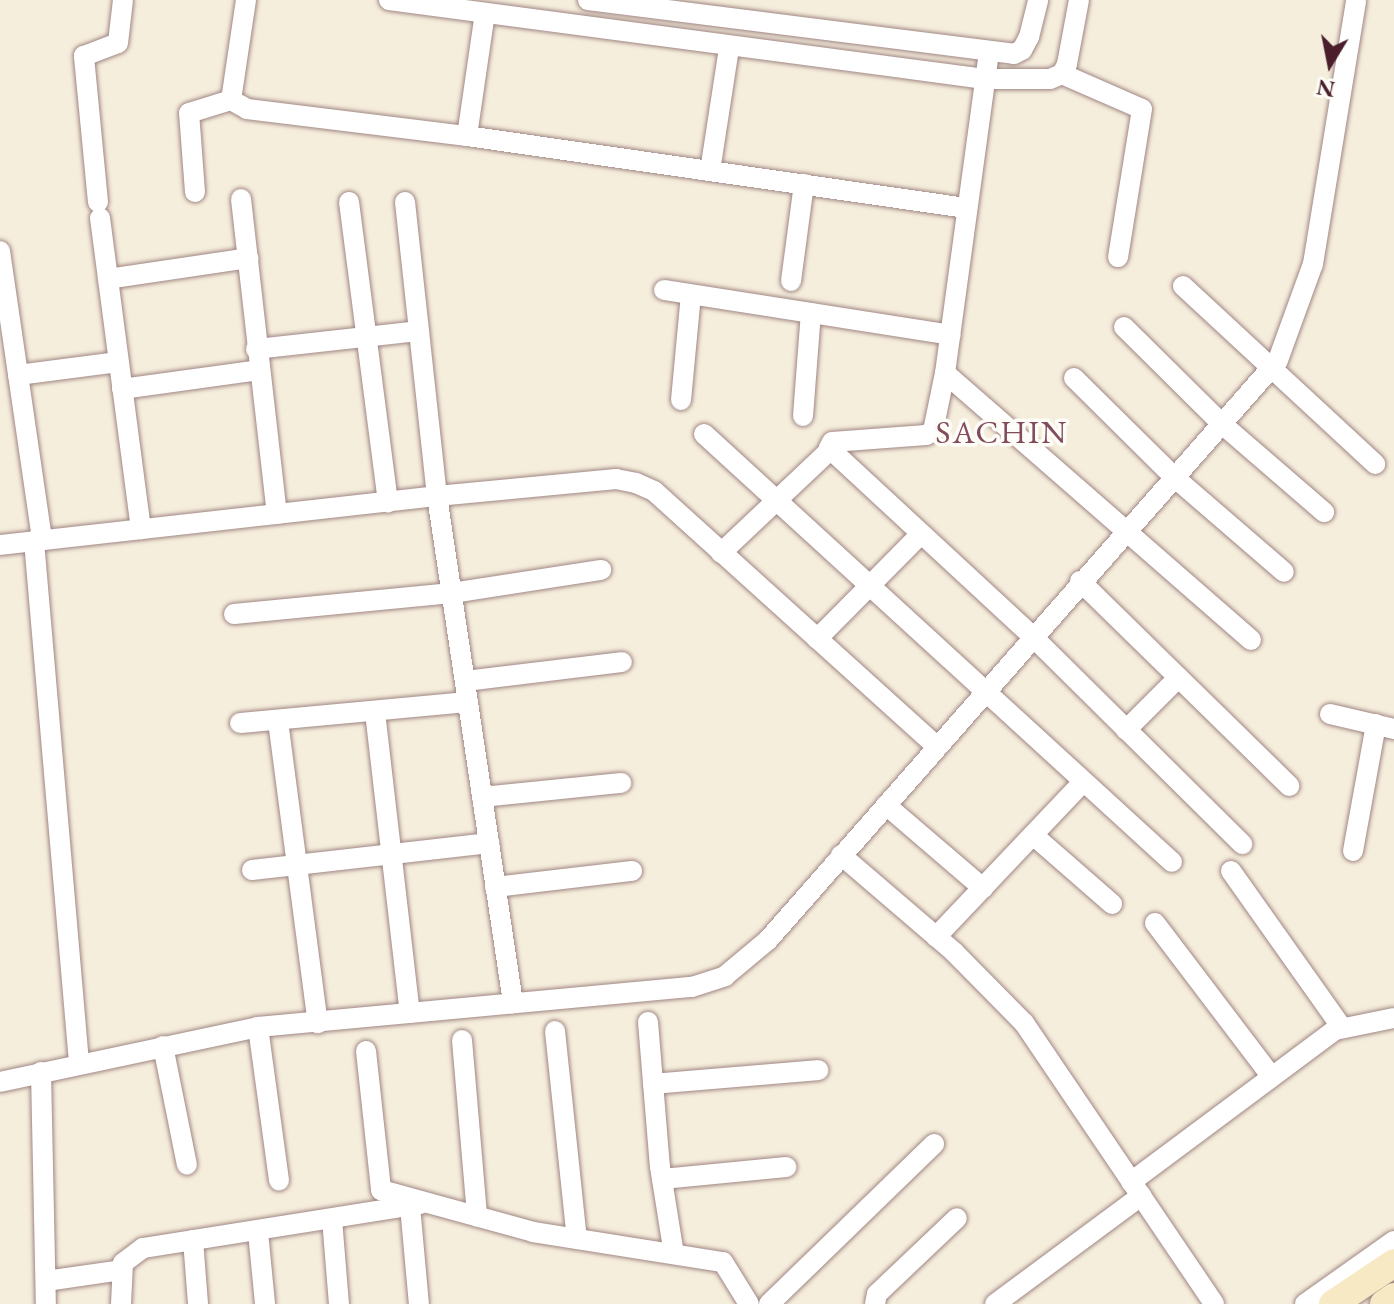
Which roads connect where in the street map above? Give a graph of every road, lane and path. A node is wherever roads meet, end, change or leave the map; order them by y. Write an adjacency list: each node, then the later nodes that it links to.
1 (123, 0): 25 (street)
2 (246, 0): 13 (street)
3 (389, 0): 8 (street)
4 (588, 0): 10 (street)
5 (1038, 0): 10 (street)
6 (1079, 0): 11 (street)
7 (1356, 0): 37 (street)
8 (485, 13): 9 (street); 14 (street)
9 (729, 48): 12 (street); 15 (street)
10 (989, 52): 12 (street)
11 (1062, 74): 12 (street); 23 (street)
12 (985, 79): 21 (street)
13 (231, 100): 14 (street); 17 (street)
14 (467, 136): 15 (street)
15 (710, 171): 16 (street)
16 (804, 184): 21 (street); 26 (street)
17 (195, 192)
18 (241, 199): 24 (street)
19 (349, 202): 34 (street)
20 (405, 202): 32 (street)
21 (966, 208): 33 (street)
22 (0, 251): 41 (street)
23 (1118, 257)
24 (248, 258): 25 (street); 35 (street)
25 (108, 279): 36 (street)
26 (791, 281)
27 (1183, 286): 37 (street)
28 (664, 290): 29 (street)
29 (691, 295): 30 (street); 43 (street)
30 (811, 313): 33 (street); 44 (street)
31 (1124, 327): 45 (street)
32 (419, 331): 34 (street); 50 (street)
33 (950, 335): 39 (street)
34 (368, 337): 35 (street); 52 (street)
35 (256, 349): 38 (street)
36 (118, 362): 41 (street); 42 (street)
37 (1271, 369): 45 (street); 48 (street)
38 (259, 370): 42 (street); 54 (street)
39 (945, 373): 47 (street); 56 (street)
40 (1074, 378): 49 (street)
41 (13, 382): 58 (street)
42 (122, 389): 55 (street)
43 (681, 400)
44 (803, 416)
45 (1222, 424): 49 (street); 53 (street)
46 (704, 434): 51 (street)
47 (830, 450): 51 (street); 57 (street)
48 (1375, 464)
49 (1174, 477): 56 (street); 62 (street)
50 (437, 496): 52 (street); 60 (street); 65 (street)
51 (778, 501): 60 (street); 64 (street)
52 (388, 502): 54 (street)
53 (1324, 512)
54 (277, 514): 55 (street)
55 (141, 529): 58 (street)
56 (1127, 529): 63 (street); 69 (street)
57 (921, 534): 64 (street); 67 (street)
58 (38, 540): 59 (street); 113 (street)
59 (0, 545)
60 (721, 553): 68 (street)
61 (601, 570): 65 (street)
62 (1284, 572)
63 (1080, 581): 67 (street); 71 (street)
64 (871, 587): 68 (street); 73 (street)
65 (452, 593): 66 (street); 72 (street)
66 (234, 614)
67 (1032, 636): 73 (street); 79 (street)
68 (817, 639): 80 (street)
69 (1251, 640)
70 (622, 662): 72 (street)
71 (1178, 678): 79 (street); 83 (street)
72 (466, 691): 74 (street); 84 (street)
73 (984, 691): 80 (street); 82 (street)
74 (375, 712): 76 (street); 90 (street)
75 (1330, 714): 78 (street)
76 (278, 721): 77 (street); 93 (street)
77 (240, 723)
78 (1385, 726): 89 (street)
79 (1126, 730): 88 (street)
80 (936, 746): 85 (street)
81 (621, 783): 84 (street)
82 (1082, 783): 86 (street); 92 (street)
83 (1289, 786)
84 (482, 797): 87 (street)
85 (886, 805): 91 (street); 98 (street)
86 (1033, 835): 98 (street); 99 (street)
87 (489, 843): 90 (street); 97 (street)
88 (1242, 844)
89 (1353, 851)
90 (392, 854): 93 (street); 103 (street)
91 (841, 855): 101 (street); 102 (street)
92 (1172, 862)
93 (299, 866): 94 (street); 106 (street)
94 (252, 870)
95 (632, 871): 97 (street)
96 (1231, 871): 108 (street)
97 (495, 887): 102 (street)
98 (983, 888): 101 (street)
99 (1112, 904)
100 (1155, 923): 116 (street)
101 (936, 937): 124 (street)
102 (513, 1003): 103 (street)
103 (410, 1013): 106 (street)
104 (1394, 1018): 108 (street)
105 (648, 1022): 118 (street)
106 (318, 1023): 107 (street)
107 (258, 1027): 111 (street); 123 (street)
108 (1342, 1028): 116 (street)
109 (555, 1031): 130 (street)
110 (462, 1040): 126 (street)
111 (163, 1046): 113 (street); 120 (street)
112 (366, 1051): 125 (street)
113 (79, 1063): 115 (street)
114 (818, 1070): 118 (street)
115 (41, 1072): 117 (street); 136 (street)
116 (1272, 1077): 124 (street)
117 (0, 1082)
118 (653, 1084): 122 (street)
119 (934, 1144): 145 (street)
120 (187, 1165)
121 (786, 1167): 122 (street)
122 (662, 1179): 133 (street)
123 (279, 1181)
124 (1136, 1189): 147 (street); 148 (street)
125 (419, 1204): 126 (street); 128 (street); 143 (street)
126 (477, 1216): 130 (street)
127 (957, 1218): 146 (street)
128 (332, 1219): 129 (street); 142 (street)
129 (258, 1232): 131 (street); 141 (street)
130 (577, 1239): 133 (street)
131 (193, 1240): 135 (street); 140 (street)
132 (1394, 1241): 149 (street)
133 (674, 1254): 144 (street)
134 (1394, 1263): 150 (main road)
135 (121, 1270): 136 (street); 139 (street)
136 (46, 1281): 138 (street)
137 (1394, 1297): 151 (main road)
138 (46, 1304)
139 (121, 1304)
140 (198, 1304)
141 (265, 1304)
142 (339, 1304)
143 (419, 1304)
144 (749, 1304)
145 (769, 1304)
146 (875, 1304)
147 (995, 1304)
148 (1214, 1304)
149 (1305, 1304)
150 (1333, 1304)
151 (1384, 1304)

